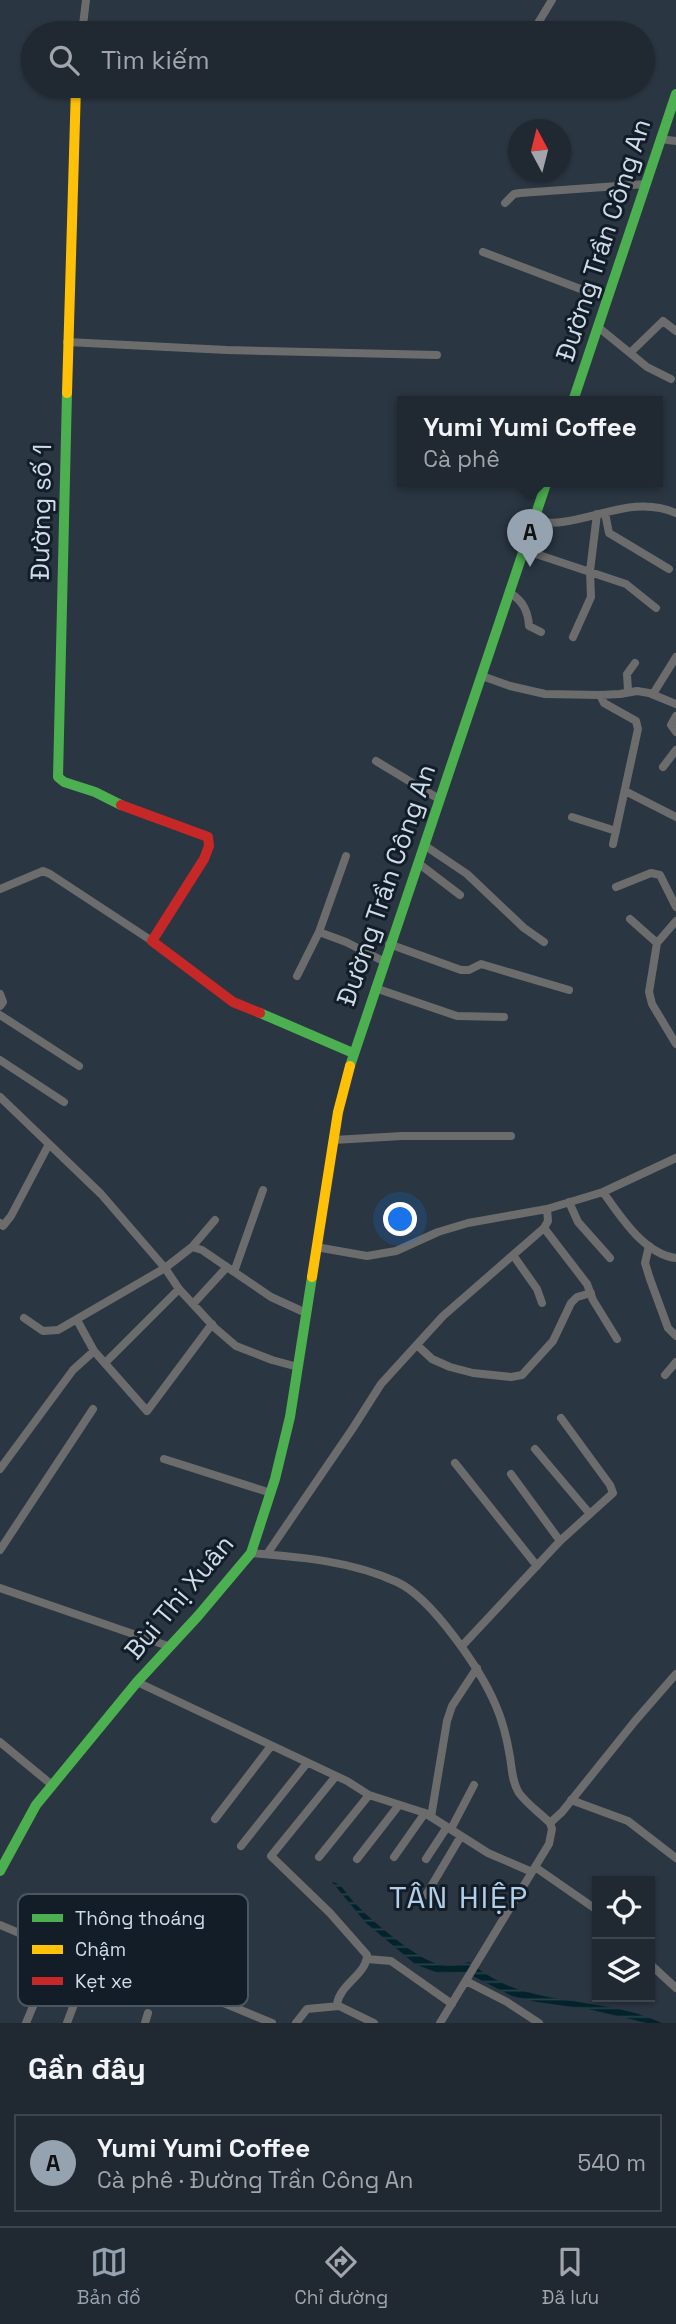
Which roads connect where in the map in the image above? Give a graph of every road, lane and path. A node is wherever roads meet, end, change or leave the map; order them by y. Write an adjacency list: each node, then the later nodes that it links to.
1 (86, 0): 3 (street)
2 (552, 0): 4 (street)
3 (83, 21)
4 (539, 21)
5 (676, 94): 7 (main road, Đường Trần Công An)
6 (76, 98): 15 (main road, Đường số 1)
7 (660, 139): 8 (street); 9 (main road, Đường Trần Công An)
8 (676, 141)
9 (646, 184): 10 (street); 12 (main road, Đường Trần Công An)
10 (505, 203)
11 (483, 252): 12 (street)
12 (607, 299): 13 (main road, Đường Trần Công An)
13 (598, 327): 16 (street); 19 (main road, Đường Trần Công An)
14 (676, 331): 16 (street)
15 (68, 342): 17 (street); 59 (main road, Đường số 1)
16 (630, 353): 18 (street)
17 (437, 355)
18 (671, 379)
19 (575, 396)
20 (545, 487): 23 (main road, Đường Trần Công An)
21 (676, 513): 22 (street)
22 (601, 514): 23 (street); 25 (street); 26 (street)
23 (534, 521): 24 (main road, Đường Trần Công An)
24 (524, 550): 26 (street); 27 (main road, Đường Trần Công An)
25 (669, 569)
26 (590, 571): 28 (street); 30 (street)
27 (510, 593): 29 (street); 33 (main road, Đường Trần Công An)
28 (656, 608)
29 (541, 632)
30 (573, 637)
31 (676, 657): 35 (street)
32 (635, 663): 34 (street)
33 (482, 676): 36 (street); 44 (main road, Đường Trần Công An)
34 (628, 691): 35 (street); 36 (street)
35 (653, 694): 37 (street)
36 (600, 695): 43 (street)
37 (676, 704)
38 (676, 716): 39 (street)
39 (676, 733)
40 (676, 750): 42 (street)
41 (376, 761): 44 (street)
42 (663, 767)
43 (625, 792): 46 (street); 47 (street)
44 (439, 799): 49 (main road, Đường Trần Công An)
45 (572, 817): 47 (street)
46 (676, 817)
47 (616, 831): 48 (street)
48 (613, 844)
49 (424, 845): 51 (main road, Đường Trần Công An); 60 (street)
50 (346, 856): 58 (street)
51 (418, 863): 54 (street); 62 (main road, Đường Trần Công An)
52 (616, 887): 55 (street)
53 (0, 889): 59 (street)
54 (460, 895)
55 (676, 907)
56 (630, 919): 61 (street)
57 (676, 921): 61 (street)
58 (319, 932): 63 (street); 64 (street)
59 (155, 937): 72 (main road)
60 (544, 942)
61 (657, 943): 71 (street)
62 (389, 944): 63 (main road, Đường Trần Công An); 66 (street)
63 (383, 961): 65 (main road, Đường Trần Công An)
64 (298, 976)
65 (374, 988): 70 (street); 72 (main road, Đường Trần Công An)
66 (569, 990)
67 (0, 994): 68 (street)
68 (0, 1006)
69 (0, 1014): 74 (street)
70 (503, 1017)
71 (676, 1044)
72 (353, 1053): 78 (main road, Đường Trần Công An)
73 (0, 1060): 76 (street)
74 (79, 1066)
75 (0, 1097): 79 (street)
76 (64, 1102)
77 (511, 1136): 78 (street)
78 (334, 1140): 90 (main road, Đường Trần Công An)
79 (49, 1144): 86 (street); 94 (street)
80 (676, 1158): 82 (street)
81 (263, 1190): 95 (street)
82 (603, 1192): 83 (street); 88 (street)
83 (569, 1202): 84 (street); 92 (street)
84 (547, 1209): 87 (street); 90 (street)
85 (215, 1220): 89 (street)
86 (0, 1223)
87 (544, 1228): 91 (street); 97 (street)
88 (649, 1246): 93 (street); 104 (street)
89 (192, 1247): 94 (street); 95 (street)
90 (316, 1247): 100 (main road, Đường Trần Công An)
91 (513, 1255): 98 (street); 106 (street)
92 (610, 1258)
93 (676, 1258)
94 (166, 1268): 96 (street); 102 (street)
95 (230, 1269): 99 (street); 100 (street)
96 (179, 1289): 99 (street); 108 (street)
97 (592, 1293): 105 (street); 106 (street)
98 (542, 1303)
99 (193, 1304): 103 (street)
100 (306, 1313): 110 (main road, Bùi Thị Xuân)
101 (24, 1318): 102 (street)
102 (77, 1320): 107 (street)
103 (212, 1324): 108 (street); 110 (street)
104 (676, 1336)
105 (617, 1339)
106 (417, 1345): 124 (street)
107 (94, 1351): 108 (street); 117 (street)
108 (106, 1362)
109 (676, 1362): 111 (street)
110 (298, 1367): 119 (main road, Bùi Thị Xuân)
111 (665, 1375)
112 (93, 1409): 122 (street)
113 (561, 1419): 120 (street)
114 (534, 1449): 120 (street)
115 (164, 1459): 119 (street)
116 (455, 1463): 125 (street)
117 (0, 1469)
118 (511, 1474): 121 (street)
119 (271, 1493): 123 (main road, Bùi Thị Xuân)
120 (590, 1514): 121 (street)
121 (560, 1541): 125 (street)
122 (0, 1550)
123 (251, 1553): 124 (street); 127 (main road, Bùi Thị Xuân)
124 (267, 1554): 128 (street)
125 (537, 1566): 128 (street)
126 (0, 1587): 127 (street)
127 (168, 1646): 131 (main road, Bùi Thị Xuân)
128 (462, 1646): 129 (street)
129 (477, 1668): 141 (street); 143 (street)
130 (676, 1674): 139 (street)
131 (137, 1682): 133 (street); 136 (main road, Bùi Thị Xuân)
132 (0, 1742): 136 (street)
133 (271, 1746): 134 (street); 142 (street)
134 (307, 1763): 135 (street); 146 (street)
135 (336, 1776): 138 (street); 158 (street)
136 (52, 1785): 153 (main road, Bùi Thị Xuân)
137 (474, 1785): 144 (street)
138 (369, 1795): 140 (street); 147 (street)
139 (571, 1800): 143 (street); 150 (street)
140 (399, 1805): 141 (street); 151 (street)
141 (428, 1815): 144 (street); 148 (street)
142 (215, 1819)
143 (550, 1823): 152 (street)
144 (449, 1828): 145 (street); 149 (street)
145 (461, 1836): 152 (street); 154 (street)
146 (241, 1846)
147 (319, 1857)
148 (394, 1857)
149 (426, 1858)
150 (676, 1858)
151 (357, 1859)
152 (533, 1869): 155 (street); 160 (street)
153 (0, 1871)
154 (426, 1895)
155 (592, 1907)
156 (0, 1925): 157 (street)
157 (18, 1933)
158 (367, 1959): 162 (street); 166 (street)
159 (655, 1969): 161 (street)
160 (467, 1978): 162 (street); 175 (street)
161 (676, 1988)
162 (452, 2004): 174 (street)
163 (33, 2006): 168 (street)
164 (73, 2006): 169 (street)
165 (231, 2006): 171 (street)
166 (339, 2006): 172 (street); 173 (street)
167 (148, 2013): 170 (street)
168 (26, 2023)
169 (67, 2023)
170 (145, 2023)
171 (272, 2023)
172 (296, 2023)
173 (374, 2023)
174 (440, 2023)
175 (539, 2023)

